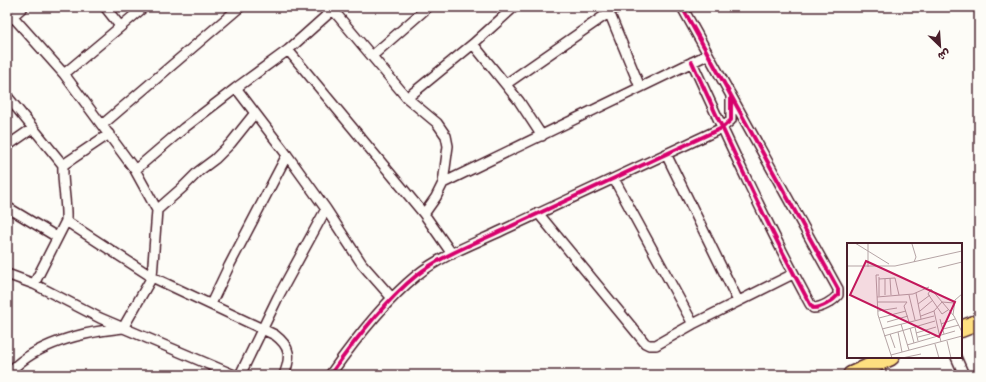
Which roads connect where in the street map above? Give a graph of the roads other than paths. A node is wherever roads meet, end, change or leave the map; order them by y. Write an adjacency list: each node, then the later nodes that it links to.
1 (23, 7): 10 (street)
2 (105, 7): 11 (street)
3 (144, 7): 11 (street)
4 (240, 7): 25 (street)
5 (428, 7): 15 (street)
6 (514, 7): 12 (street)
7 (682, 7): 14 (street)
8 (334, 8): 13 (street); 15 (street)
9 (613, 10): 18 (street); 19 (street)
10 (9, 16): 17 (street)
11 (120, 26): 17 (street)
12 (473, 44): 18 (street); 23 (street)
13 (288, 50): 20 (street); 41 (street)
14 (707, 55): 16 (street); 21 (street)
15 (372, 56): 23 (street)
16 (692, 62): 19 (street); 27 (street)
17 (64, 74): 25 (street)
18 (506, 84): 29 (street)
19 (640, 87): 29 (street)
20 (236, 88): 24 (street); 34 (street)
21 (731, 95): 27 (street); 46 (street)
22 (7, 96): 26 (street)
23 (407, 98): 36 (street)
24 (255, 113): 32 (street); 39 (street)
25 (102, 125): 28 (street)
26 (33, 128): 30 (street); 33 (street)
27 (722, 128): 31 (street); 46 (street)
28 (109, 134): 33 (street); 34 (street)
29 (542, 136): 36 (street)
30 (7, 146)
31 (666, 154): 35 (street); 50 (street)
32 (287, 155): 38 (street); 51 (street)
33 (63, 165): 42 (street)
34 (135, 170): 39 (street)
35 (614, 179): 40 (street); 55 (street)
36 (443, 184): 41 (street)
37 (7, 207): 43 (street)
38 (326, 209): 49 (street); 57 (street)
39 (157, 210): 47 (street)
40 (538, 213): 44 (street); 55 (street)
41 (424, 214): 44 (street)
42 (66, 221): 43 (street); 47 (street)
43 (56, 237): 48 (street)
44 (452, 254): 49 (street)
45 (7, 274): 48 (street)
46 (793, 274): 50 (street)
47 (152, 277): 51 (street); 56 (street)
48 (34, 284): 56 (street)
49 (392, 298): 65 (street)
50 (738, 302): 55 (street)
51 (211, 304): 57 (street)
52 (979, 315): 53 (highway)
53 (962, 322)
54 (979, 322): 58 (highway)
55 (694, 324)
56 (123, 328): 61 (street); 62 (street)
57 (264, 329): 63 (street); 64 (street)
58 (962, 329)
59 (888, 358): 66 (highway)
60 (956, 358): 67 (street)
61 (7, 374)
62 (234, 375)
63 (240, 375)
64 (284, 375)
65 (330, 375)
66 (851, 375)
67 (964, 375)

